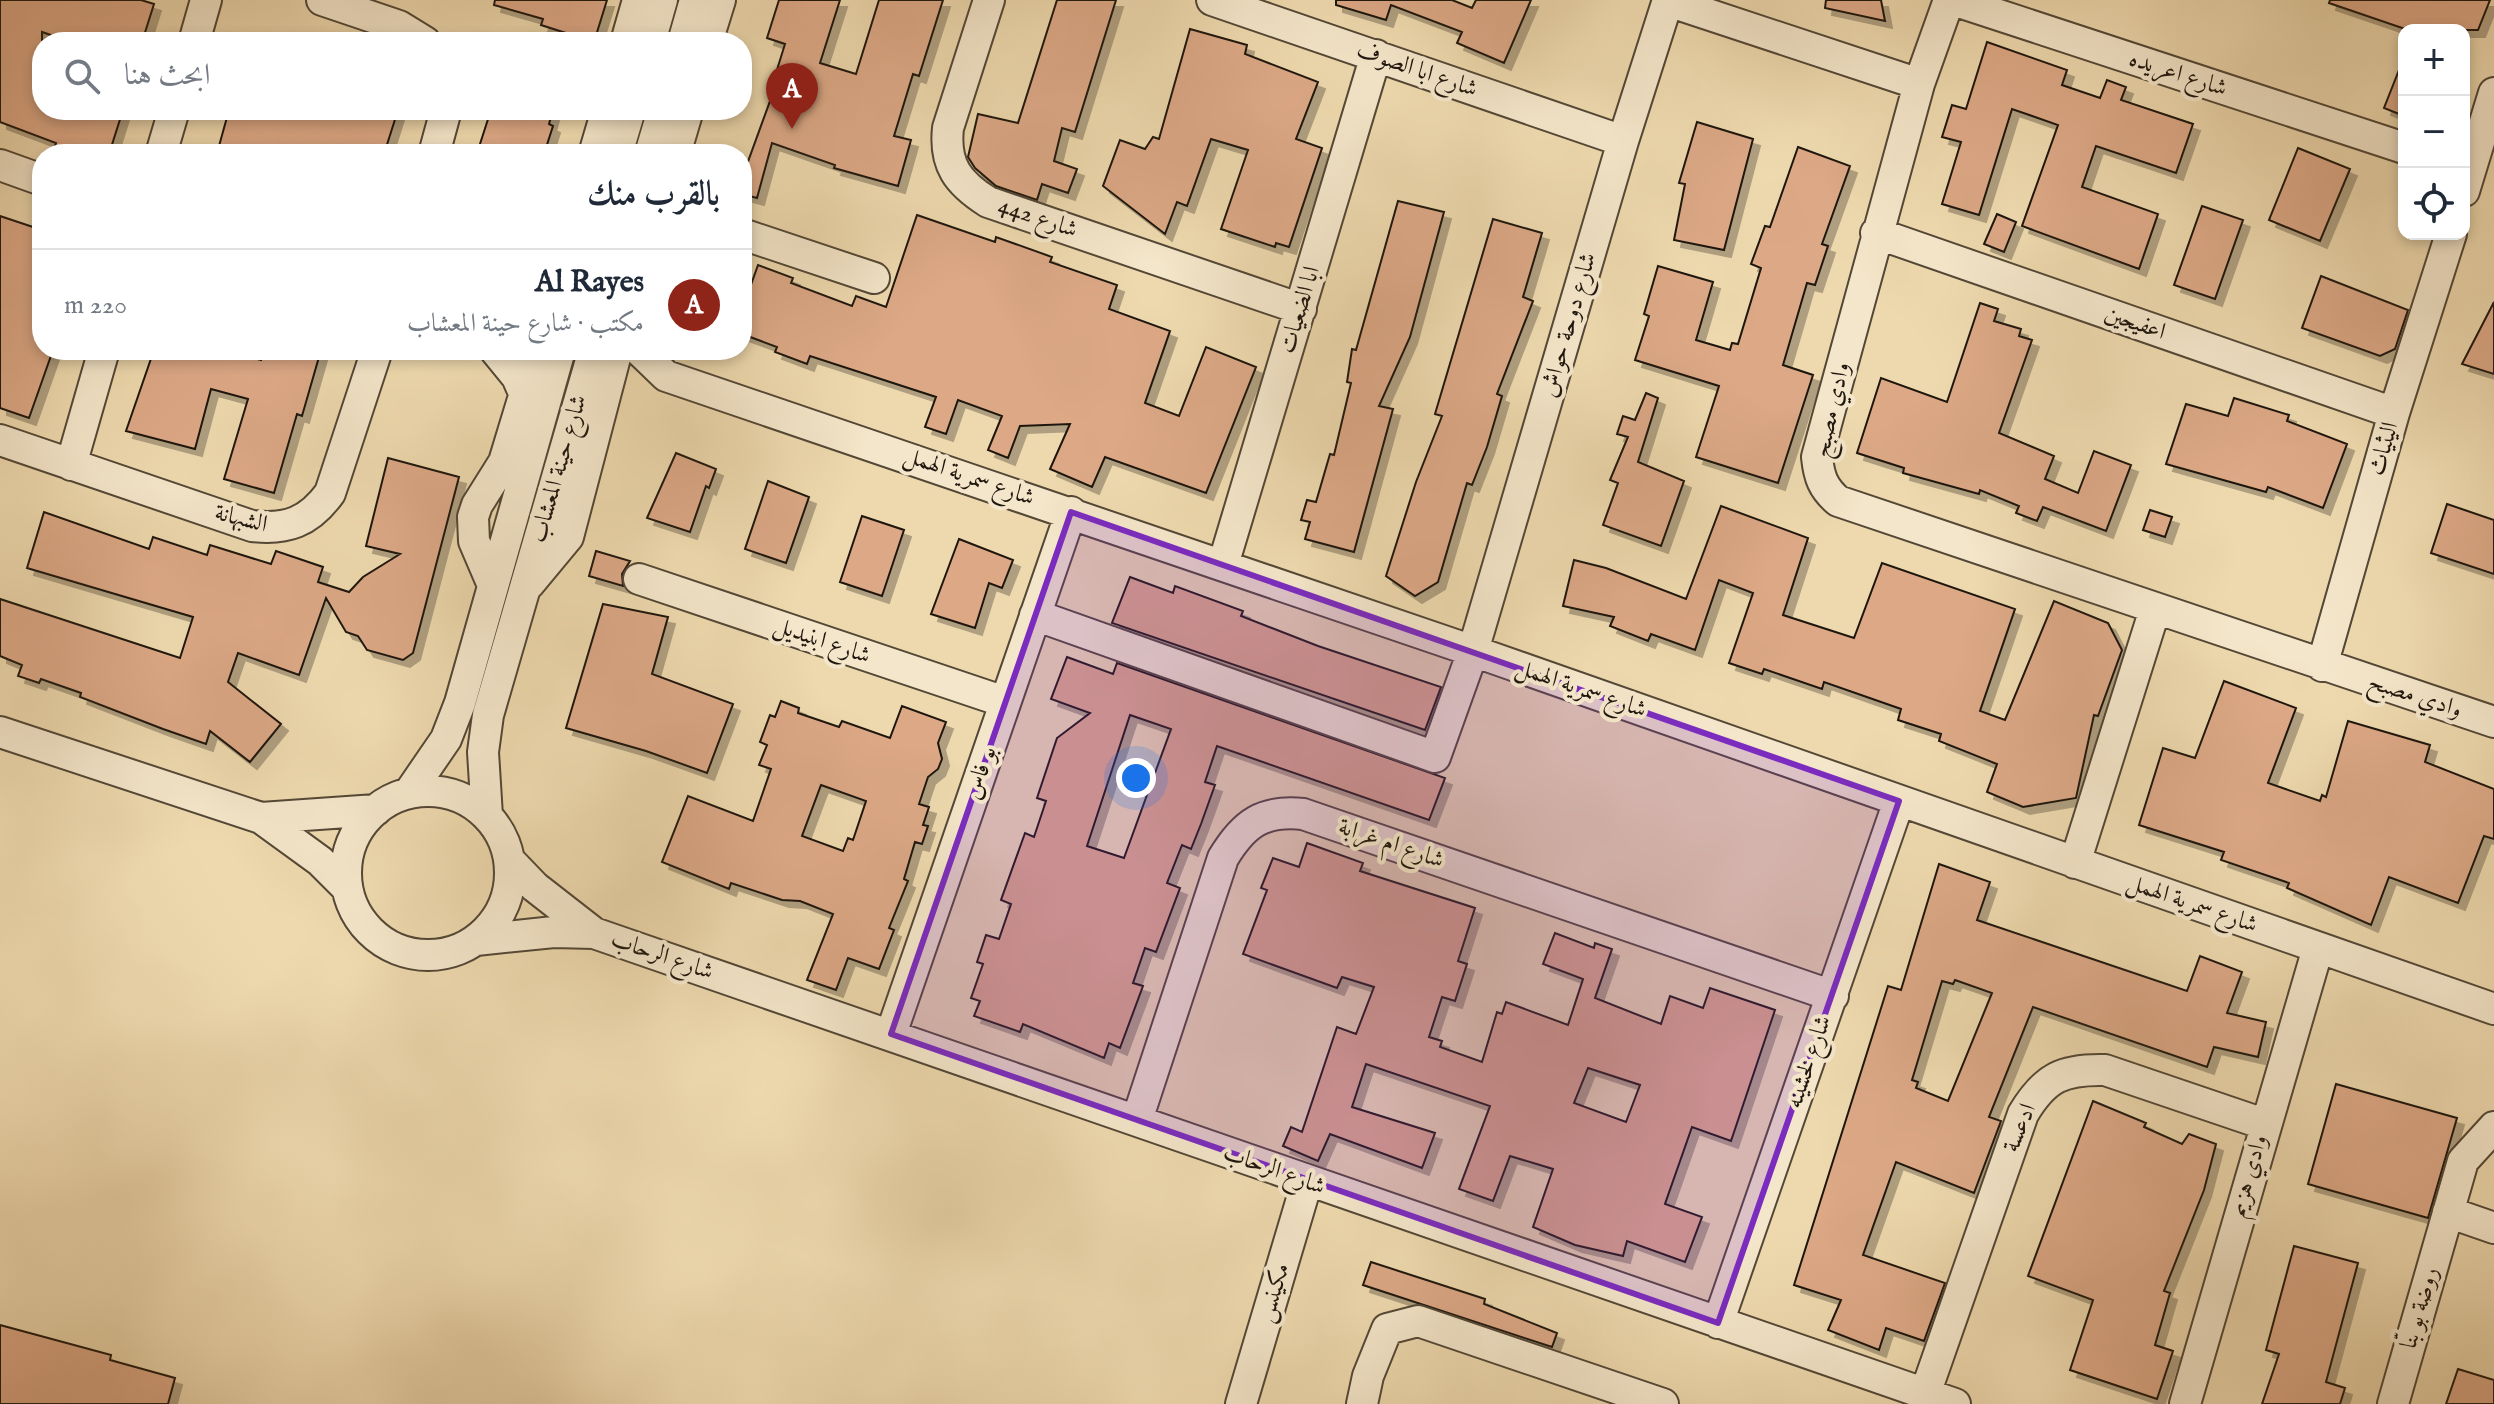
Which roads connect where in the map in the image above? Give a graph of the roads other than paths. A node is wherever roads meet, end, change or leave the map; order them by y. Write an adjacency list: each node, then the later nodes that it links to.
1 (206, 0): 11 (street)
2 (322, 0): 12 (street)
3 (638, 0): 13 (street)
4 (662, 0): 14 (street)
5 (695, 0): 15 (street)
6 (720, 0): 16 (street)
7 (989, 0): 41 (street, شارع 442)
8 (1212, 0): 17 (street, شارع ابا الصوف)
9 (1668, 0): 18 (street); 26 (street, شارع دوحة حواش)
10 (1951, 0): 18 (street, وادي مصبح); 33 (street, شارع اعريده)
11 (197, 32)
12 (409, 32)
13 (629, 32)
14 (653, 32)
15 (686, 32)
16 (710, 32)
17 (1376, 55): 26 (street, شارع ابا الصوف); 41 (street, ابا الضعيات)
18 (1919, 84): 37 (street, وادي مصبح)
19 (2494, 93): 35 (street)
20 (171, 120): 27 (street)
21 (443, 120): 28 (street)
22 (604, 120): 29 (street)
23 (627, 120): 30 (street)
24 (660, 120): 31 (street)
25 (685, 120): 32 (street)
26 (1623, 141): 63 (street, شارع دوحة حواش)
27 (164, 144)
28 (437, 144)
29 (597, 144)
30 (620, 144)
31 (653, 144)
32 (678, 144)
33 (2398, 146)
34 (0, 165): 36 (street)
35 (2469, 168)
36 (32, 176)
37 (1876, 233): 53 (street, اعفيجين); 61 (street, وادي مصبح)
38 (752, 237): 40 (street)
39 (2449, 240): 53 (street, اليثياث)
40 (874, 278)
41 (1301, 309): 57 (street, ابا الضعيات)
42 (101, 360): 55 (street)
43 (374, 360): 55 (street, الشبهانة)
44 (503, 360): 51 (street)
45 (535, 360): 51 (street)
46 (557, 360): 59 (street, شارع حينة المعشاب)
47 (591, 360): 60 (street, شارع حينة المعشاب)
48 (614, 360): 52 (street, شارع حينة المعشاب)
49 (649, 360): 50 (street, شارع سمرية الهمل)
50 (666, 376): 52 (street); 56 (street, شارع سمرية الهمل)
51 (524, 393): 59 (street)
52 (602, 402): 60 (street, شارع حينة المعشاب)
53 (2394, 413): 64 (street, اليثياث)
54 (0, 440): 55 (street, الشبهانة)
55 (71, 465)
56 (1071, 512): 57 (street, شارع سمرية الهمل); 62 (street, بو فاس)
57 (1223, 565): 63 (street, شارع سمرية الهمل)
58 (639, 579): 65 (street, شارع ابنيديل)
59 (492, 583): 68 (street, شارع حينة المعشاب)
60 (525, 588): 71 (street, شارع حينة المعشاب)
61 (2155, 609): 64 (street, وادي مصبح); 74 (street)
62 (1035, 615): 63 (street, شارع دوحة حواش); 65 (street, بو فاس)
63 (1473, 651): 69 (street, شارع سمرية الهمل)
64 (2322, 666): 66 (street, وادي مصبح)
65 (1005, 702): 81 (street, بو فاس)
66 (2494, 722)
67 (0, 732): 72 (street)
68 (409, 793): 70 (street); 71 (street)
69 (1899, 801): 74 (street, شارع سمرية الهمل); 79 (street, شارع لخشينه)
70 (376, 810): 72 (street); 75 (street)
71 (487, 816): 73 (street)
72 (261, 818): 75 (street)
73 (509, 860): 76 (street, شارع الرحاب); 77 (street)
74 (2075, 863): 78 (street, شارع سمرية الهمل)
75 (346, 887): 77 (street)
76 (594, 933): 77 (street, شارع الرحاب); 81 (street, شارع الرحاب)
77 (476, 940)
78 (2318, 948): 80 (street, شارع سمرية الهمل); 83 (street, وادي هزيم)
79 (1833, 996): 82 (street, شارع ام غرابة); 88 (street, شارع لخشينه)
80 (2494, 1009)
81 (891, 1034): 82 (street, شارع الرحاب)
82 (1137, 1120): 85 (street, شارع الرحاب)
83 (2264, 1124): 89 (street, ادعسة); 94 (street, وادي هزيم)
84 (2494, 1127): 86 (street, روضة بو بنّا)
85 (1307, 1182): 88 (street, شارع الرحاب); 90 (street, مكينس)
86 (2448, 1212): 87 (street); 95 (street, روضة بو بنّا)
87 (2494, 1228)
88 (1718, 1323): 89 (street, شارع الرحاب)
89 (1925, 1394): 93 (street, شارع الرحاب)
90 (1241, 1404)
91 (1362, 1404): 92 (street)
92 (1663, 1404)
93 (1955, 1404)
94 (2185, 1404)
95 (2393, 1404)

